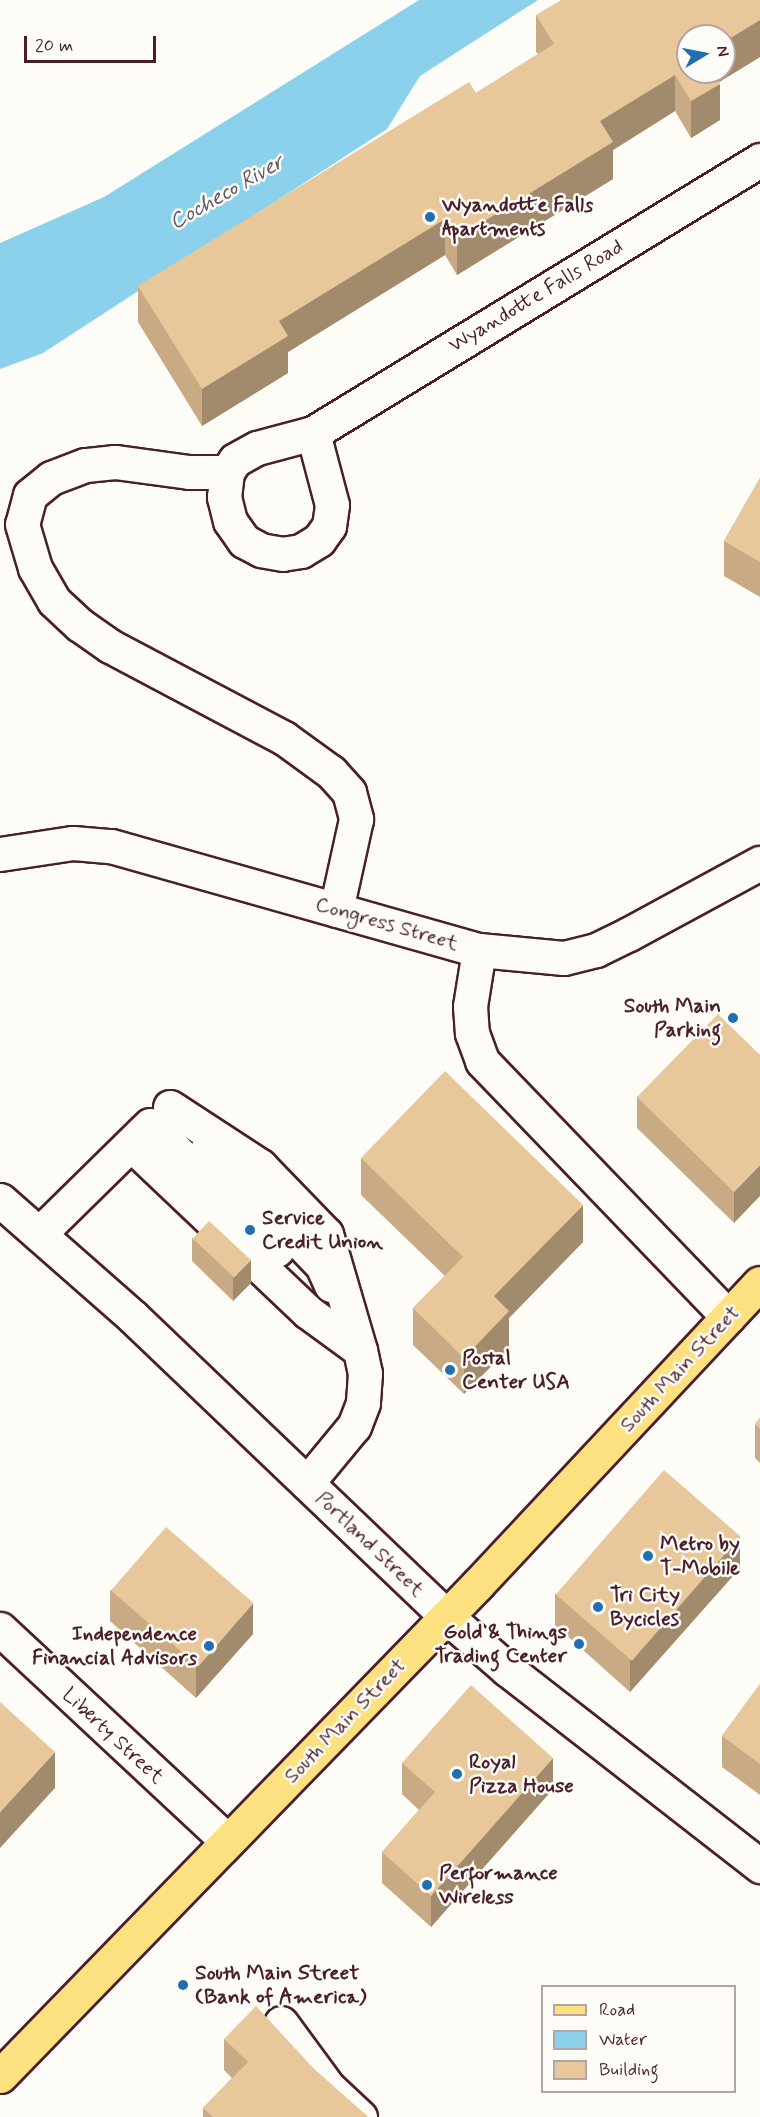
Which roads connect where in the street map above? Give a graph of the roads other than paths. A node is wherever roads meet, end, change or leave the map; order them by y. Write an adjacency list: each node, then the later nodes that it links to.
1 (760, 160): 2 (street, Wyandotte Falls Road)
2 (313, 433): 3 (street, Wyandotte Falls Road); 3 (street)
3 (227, 472): 6 (street)
4 (0, 854): 6 (street, Congress Street)
5 (760, 863): 7 (street, Congress Street)
6 (336, 910): 7 (street, Congress Street)
7 (479, 950): 12 (street)
8 (150, 1126): 10 (street); 13 (street); 13 (street)
9 (0, 1200): 10 (street, Portland Street)
10 (39, 1234): 14 (street, Portland Street)
11 (760, 1283): 12 (main road, South Main Street)
12 (728, 1317): 15 (main road, South Main Street)
13 (356, 1336): 14 (street)
14 (307, 1484): 15 (street, Portland Street)
15 (446, 1616): 17 (main road, South Main Street); 18 (street, Portland Street)
16 (0, 1629): 17 (street, Liberty Street)
17 (228, 1841): 20 (main road, South Main Street)
18 (760, 1866)
19 (281, 2023): 21 (street)
20 (0, 2076)
21 (360, 2117)

